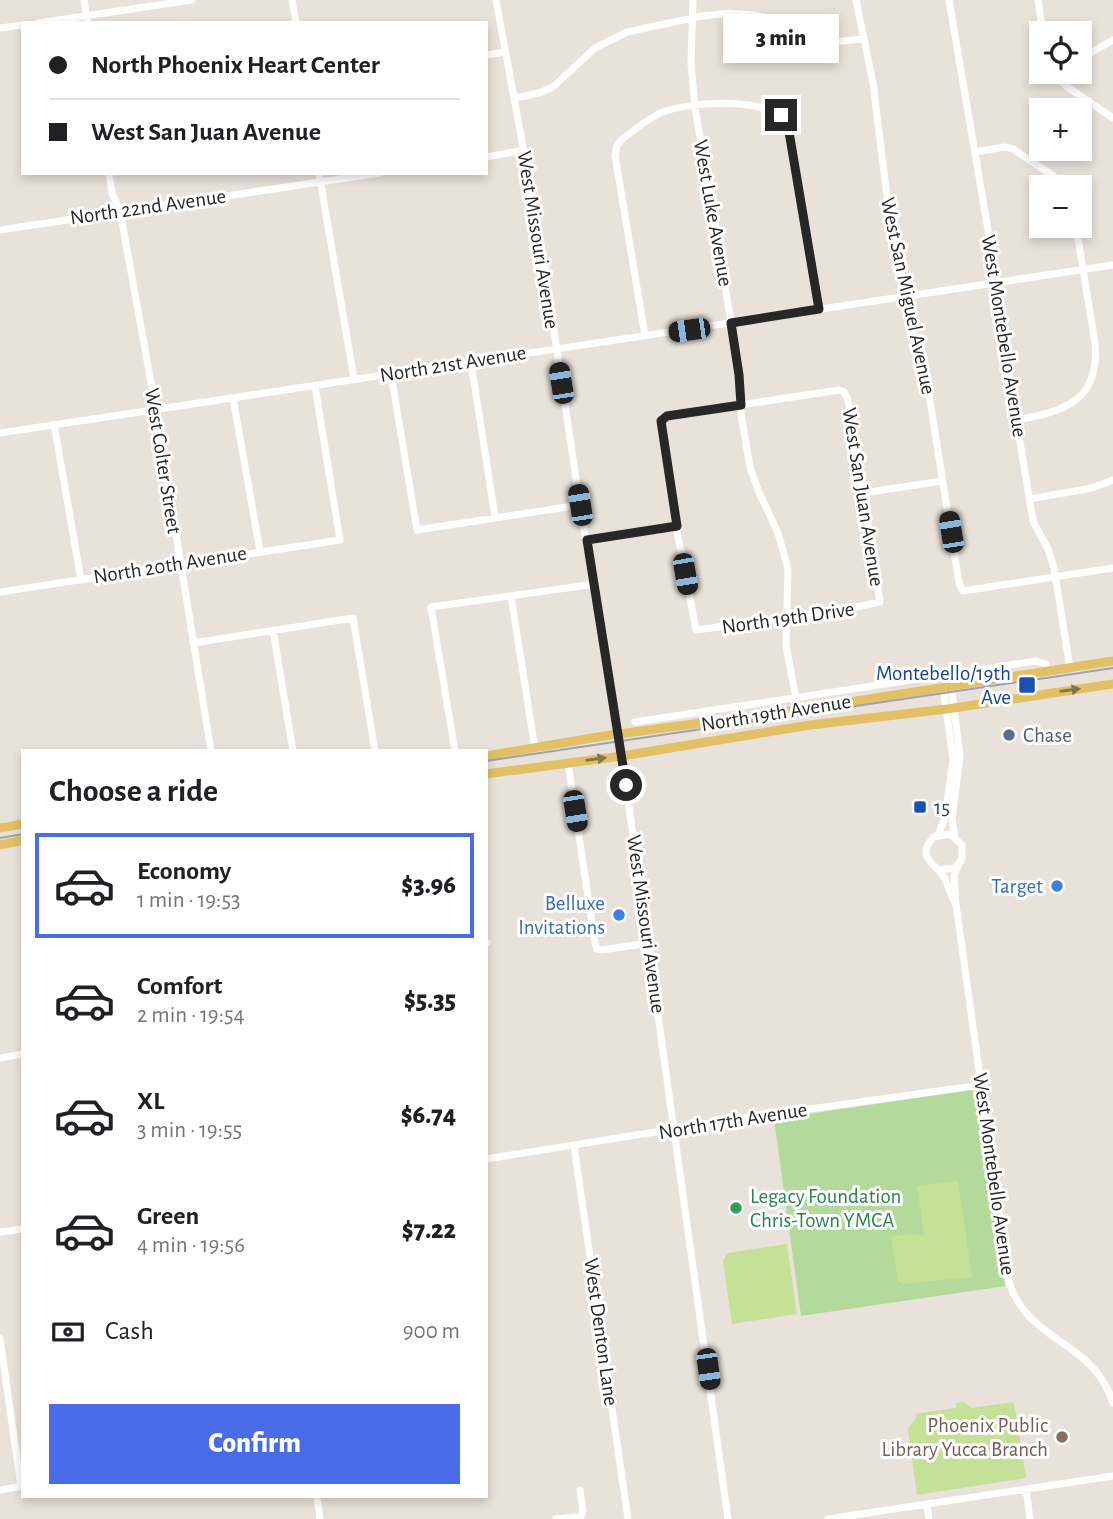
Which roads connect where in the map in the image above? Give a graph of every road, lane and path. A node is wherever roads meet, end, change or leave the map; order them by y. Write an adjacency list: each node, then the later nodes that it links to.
1 (84, 0): 10 (street)
2 (192, 0): 10 (street)
3 (292, 0): 12 (street)
4 (496, 0): 18 (street, West Missouri Avenue)
5 (694, 0): 9 (street, West Luke Avenue)
6 (856, 0): 16 (street, West San Miguel Avenue)
7 (949, 0): 26 (street, West Montebello Avenue)
8 (1038, 0): 13 (street)
9 (692, 18): 16 (street); 22 (street); 23 (street, West Luke Avenue)
10 (88, 19): 11 (street)
11 (63, 21)
12 (296, 21)
13 (1041, 21)
14 (21, 25): 15 (street)
15 (0, 28)
16 (863, 39): 39 (street, West San Miguel Avenue)
17 (1113, 40): 19 (street)
18 (506, 52): 20 (street); 22 (street, West Missouri Avenue)
19 (1092, 52)
20 (488, 55)
21 (1064, 84): 24 (street)
22 (515, 99): 25 (street, West Missouri Avenue)
23 (695, 107): 40 (street); 41 (street, West Luke Avenue); 42 (street)
24 (1113, 118)
25 (524, 150): 27 (street); 43 (street, West Missouri Avenue)
26 (975, 152): 31 (street); 38 (street, West Montebello Avenue)
27 (488, 156)
28 (109, 175): 33 (street, West Colter Street)
29 (319, 175): 32 (street)
30 (367, 175): 32 (street, North 22nd Avenue)
31 (1053, 175)
32 (320, 182): 33 (street, North 22nd Avenue); 46 (street)
33 (120, 211): 34 (street, North 22nd Avenue); 50 (street, West Colter Street)
34 (0, 230)
35 (1078, 238): 37 (street)
36 (1113, 265): 37 (street, North 21st Avenue)
37 (1084, 270): 38 (street, North 21st Avenue); 51 (street)
38 (997, 283): 39 (street, North 21st Avenue); 51 (street, West Montebello Avenue)
39 (905, 297): 40 (street, North 21st Avenue); 55 (street, West San Miguel Avenue)
40 (819, 309): 41 (street, North 21st Avenue)
41 (731, 323): 42 (street, North 21st Avenue); 49 (street, West Luke Avenue)
42 (645, 336): 43 (street, North 21st Avenue)
43 (556, 349): 44 (street, North 21st Avenue); 58 (street, West Missouri Avenue)
44 (471, 362): 45 (street, North 21st Avenue); 59 (street)
45 (391, 374): 46 (street, North 21st Avenue); 59 (street)
46 (354, 379): 47 (street, North 21st Avenue)
47 (315, 386): 48 (street, North 21st Avenue); 62 (street, North 20th Avenue)
48 (233, 398): 50 (street, North 21st Avenue); 62 (street)
49 (741, 405): 56 (street, West San Juan Avenue); 60 (street); 71 (street, West Luke Avenue)
50 (156, 410): 52 (street, North 21st Avenue); 63 (street, West Colter Street)
51 (1017, 420): 57 (street, West Montebello Avenue)
52 (54, 424): 53 (street, North 21st Avenue); 66 (street)
53 (0, 433)
54 (1113, 480): 57 (street)
55 (943, 481): 56 (street); 65 (street, West San Miguel Avenue)
56 (863, 493): 70 (street, West San Juan Avenue)
57 (1030, 499): 65 (street, West Montebello Avenue)
58 (580, 505): 59 (street); 61 (street, West Missouri Avenue)
59 (495, 517)
60 (677, 526): 61 (street); 71 (street, North 19th Drive)
61 (587, 540): 67 (street, West Missouri Avenue)
62 (260, 551): 63 (street, North 20th Avenue)
63 (179, 563): 66 (street, North 20th Avenue); 73 (street, West Colter Street)
64 (1113, 568): 65 (street)
65 (1055, 578): 75 (street, West Montebello Avenue)
66 (81, 579): 68 (street, North 20th Avenue)
67 (595, 584): 69 (street); 83 (street, West Missouri Avenue)
68 (0, 592)
69 (511, 596): 84 (street); 88 (street)
70 (880, 602): 71 (street, North 19th Drive)
71 (787, 619): 79 (street, West Luke Avenue)
72 (273, 630): 73 (street); 86 (street); 87 (street)
73 (193, 643): 85 (street, West Colter Street)
74 (1113, 661): 75 (main road, North 19th Avenue)
75 (1070, 668): 76 (main road, North 19th Avenue)
76 (1048, 671): 78 (main road, North 19th Avenue); 79 (street, North 19th Avenue)
77 (1113, 684): 80 (main road, North 19th Avenue, one-way to 77)
78 (947, 686): 80 (street); 81 (main road, North 19th Avenue)
79 (795, 697): 81 (street, West Luke Avenue); 82 (street, North 19th Avenue)
80 (951, 708): 90 (main road, North 19th Avenue); 95 (street); 96 (street)
81 (798, 710): 83 (main road, North 19th Avenue)
82 (635, 722)
83 (618, 734): 84 (main road, North 19th Avenue); 90 (street, West Missouri Avenue)
84 (536, 748): 89 (main road, North 19th Avenue)
85 (211, 749)
86 (293, 749)
87 (375, 749)
88 (455, 749)
89 (488, 756)
90 (622, 756): 91 (main road, North 19th Avenue, one-way to 90); 102 (street, West Missouri Avenue)
91 (568, 763): 92 (main road, North 19th Avenue); 102 (street)
92 (488, 774)
93 (21, 824): 94 (main road)
94 (0, 828)
95 (938, 835): 96 (street); 100 (street, West Montebello Avenue)
96 (955, 836): 99 (street)
97 (21, 841): 98 (main road)
98 (0, 845)
99 (959, 864): 100 (street); 101 (street, West Montebello Avenue)
100 (939, 870): 101 (street, West Montebello Avenue)
101 (956, 904): 105 (street, West Montebello Avenue)
102 (649, 943): 106 (street, West Missouri Avenue)
103 (21, 1054): 104 (street)
104 (0, 1058)
105 (981, 1084): 106 (street, North 17th Avenue); 112 (street, West Montebello Avenue)
106 (673, 1129): 107 (street, North 17th Avenue); 125 (street, West Missouri Avenue)
107 (574, 1146): 108 (street, North 17th Avenue); 124 (street, West Denton Lane)
108 (488, 1159)
109 (21, 1229): 110 (street)
110 (0, 1232)
111 (0, 1338): 114 (street)
112 (1113, 1403)
113 (1113, 1476): 116 (street)
114 (21, 1479)
115 (21, 1486): 117 (street)
116 (1026, 1489): 120 (street); 128 (street)
117 (0, 1490)
118 (580, 1490): 121 (street)
119 (317, 1498): 122 (street)
120 (927, 1504): 126 (street); 127 (street)
121 (580, 1518): 123 (street)
122 (320, 1519)
123 (556, 1519)
124 (628, 1519)
125 (728, 1519)
126 (828, 1519)
127 (929, 1519)
128 (1030, 1519)

